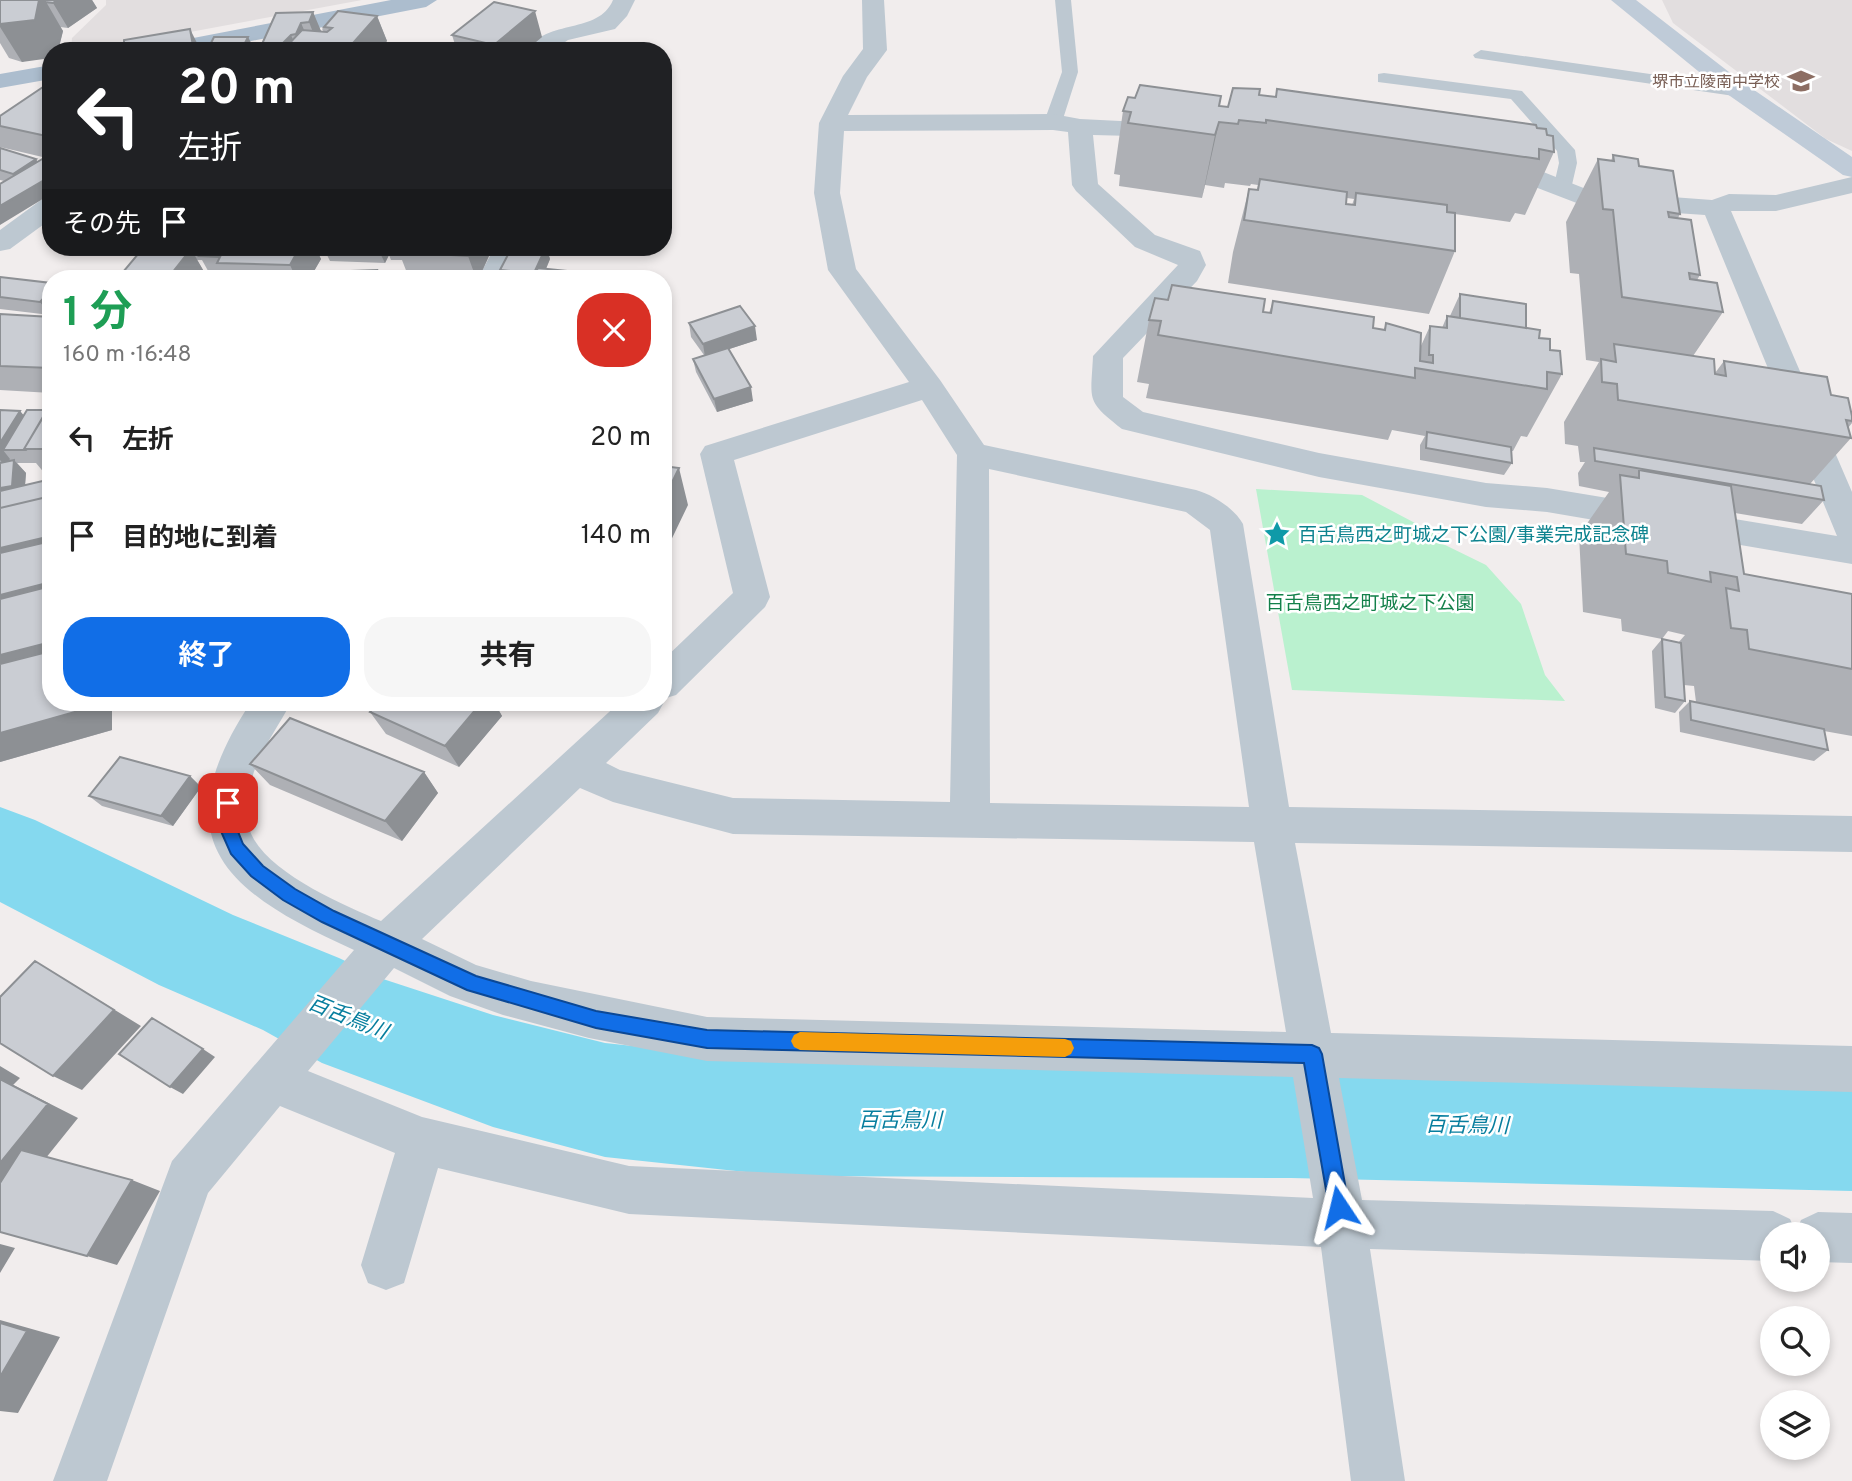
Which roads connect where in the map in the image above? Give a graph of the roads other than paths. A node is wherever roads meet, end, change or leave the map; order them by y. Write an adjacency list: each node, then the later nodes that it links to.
1 (426, 0): 6 (main road)
2 (624, 0): 7 (street)
3 (873, 0): 13 (street)
4 (1063, 0): 14 (lane)
5 (1622, 0): 12 (street)
6 (209, 42)
7 (550, 42)
8 (1481, 55): 12 (lane)
9 (42, 74): 11 (main road)
10 (1384, 78): 19 (lane)
11 (0, 81)
12 (1741, 92): 17 (street)
13 (832, 123): 14 (street); 23 (street)
14 (1067, 125): 15 (street); 26 (street)
15 (1199, 128)
16 (1470, 155): 19 (street)
17 (1852, 169)
18 (1852, 185): 20 (street)
19 (1562, 189): 20 (street)
20 (1716, 208): 25 (street)
21 (42, 213): 22 (street)
22 (0, 243)
23 (929, 387): 24 (street); 27 (street)
24 (973, 454): 31 (street); 32 (street)
25 (1852, 532)
26 (1852, 551)
27 (672, 675)
28 (266, 711): 34 (street)
29 (636, 711): 30 (street)
30 (576, 768): 31 (street); 34 (street)
31 (970, 819): 32 (street)
32 (1271, 823): 33 (street); 36 (street)
33 (1852, 834)
34 (377, 955): 35 (street); 36 (street)
35 (280, 1069): 38 (street); 44 (street)
36 (1315, 1069): 37 (street); 39 (street)
37 (1852, 1069)
38 (422, 1141): 39 (street); 43 (street)
39 (1339, 1207): 40 (street); 45 (street)
40 (1760, 1235)
41 (1830, 1237): 42 (street)
42 (1852, 1238)
43 (386, 1265)
44 (80, 1481)
45 (1378, 1481)

